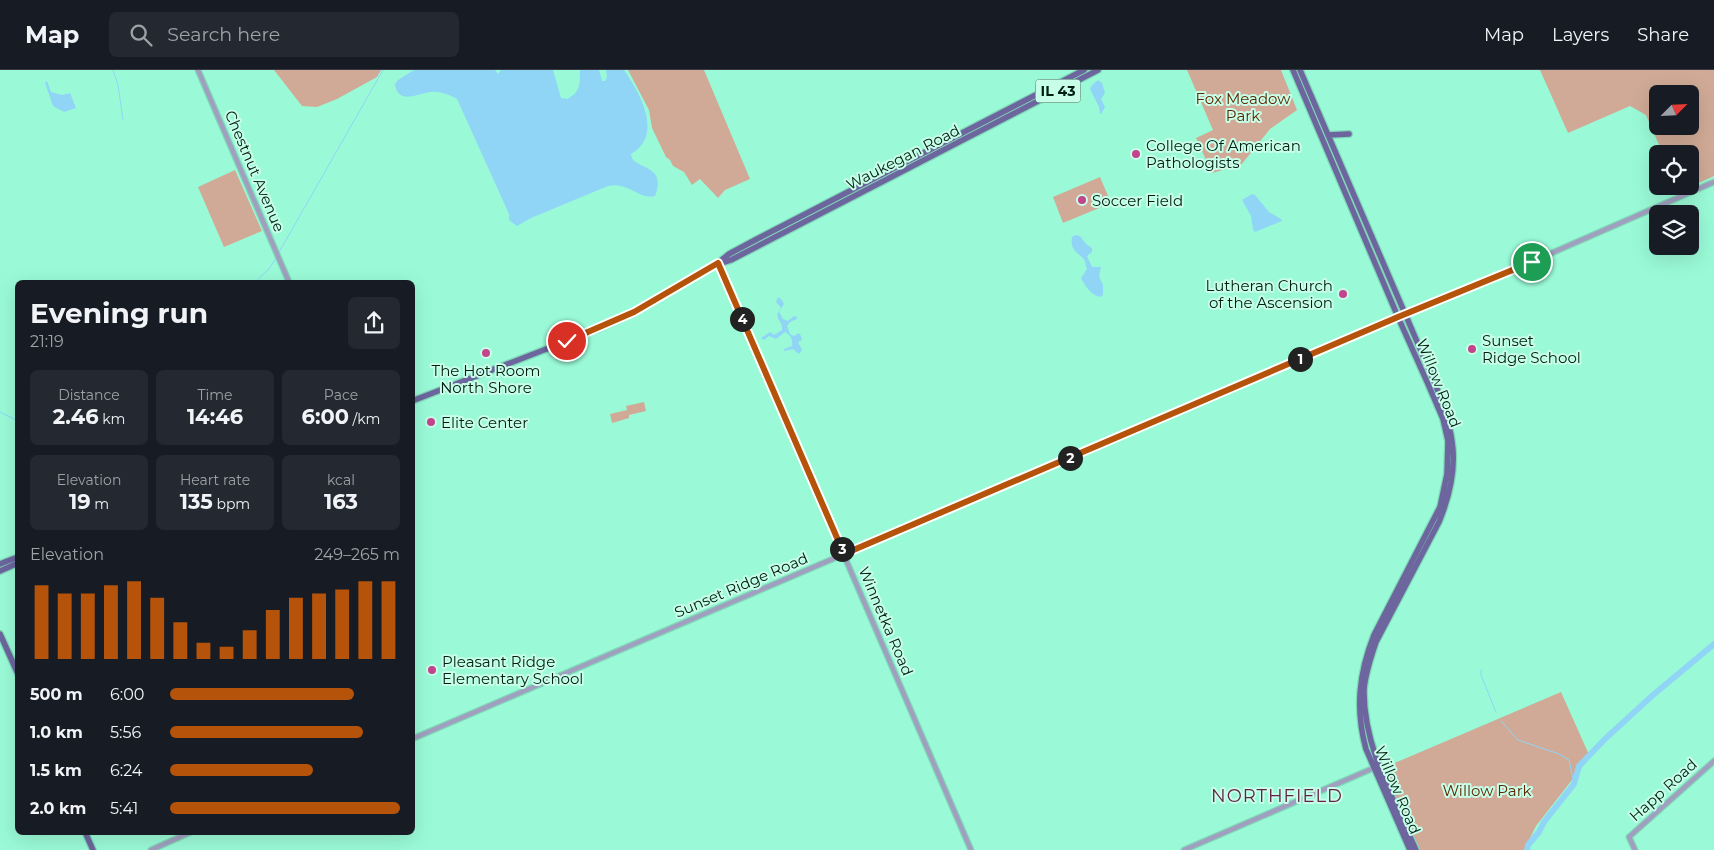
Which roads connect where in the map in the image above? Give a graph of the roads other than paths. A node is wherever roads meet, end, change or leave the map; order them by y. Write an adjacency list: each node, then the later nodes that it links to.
1 (198, 70): 11 (street, Chestnut Avenue)
2 (1084, 70): 8 (main road, Waukegan Road / IL 43)
3 (1098, 70): 8 (main road, Waukegan Road / IL 43)
4 (1293, 70): 13 (main road, Willow Road)
5 (1300, 70): 7 (main road, Willow Road)
6 (1349, 134): 7 (main road)
7 (1328, 135): 12 (main road, Willow Road)
8 (942, 147): 10 (main road, Waukegan Road / IL 43)
9 (1714, 182): 12 (street, Sunset Ridge Road)
10 (718, 263): 14 (main road, Waukegan Road / IL 43); 15 (street, Winnetka Road)
11 (287, 280)
12 (1404, 314): 13 (street, Sunset Ridge Road); 24 (main road, Willow Road)
13 (1398, 317): 15 (street, Sunset Ridge Road); 24 (main road, Willow Road)
14 (415, 400)
15 (844, 554): 22 (street, Sunset Ridge Road); 29 (street, Winnetka Road)
16 (15, 558): 17 (main road)
17 (0, 564)
18 (15, 564): 19 (main road)
19 (0, 571)
20 (0, 634): 21 (main road)
21 (15, 667)
22 (415, 738)
23 (1714, 761): 33 (street, Happ Road)
24 (1377, 766): 30 (street); 31 (main road, Willow Road); 32 (main road, Willow Road)
25 (86, 835): 27 (main road)
26 (184, 835): 28 (street)
27 (93, 850)
28 (151, 850)
29 (971, 850)
30 (1184, 850)
31 (1410, 850)
32 (1416, 850)
33 (1635, 850)

